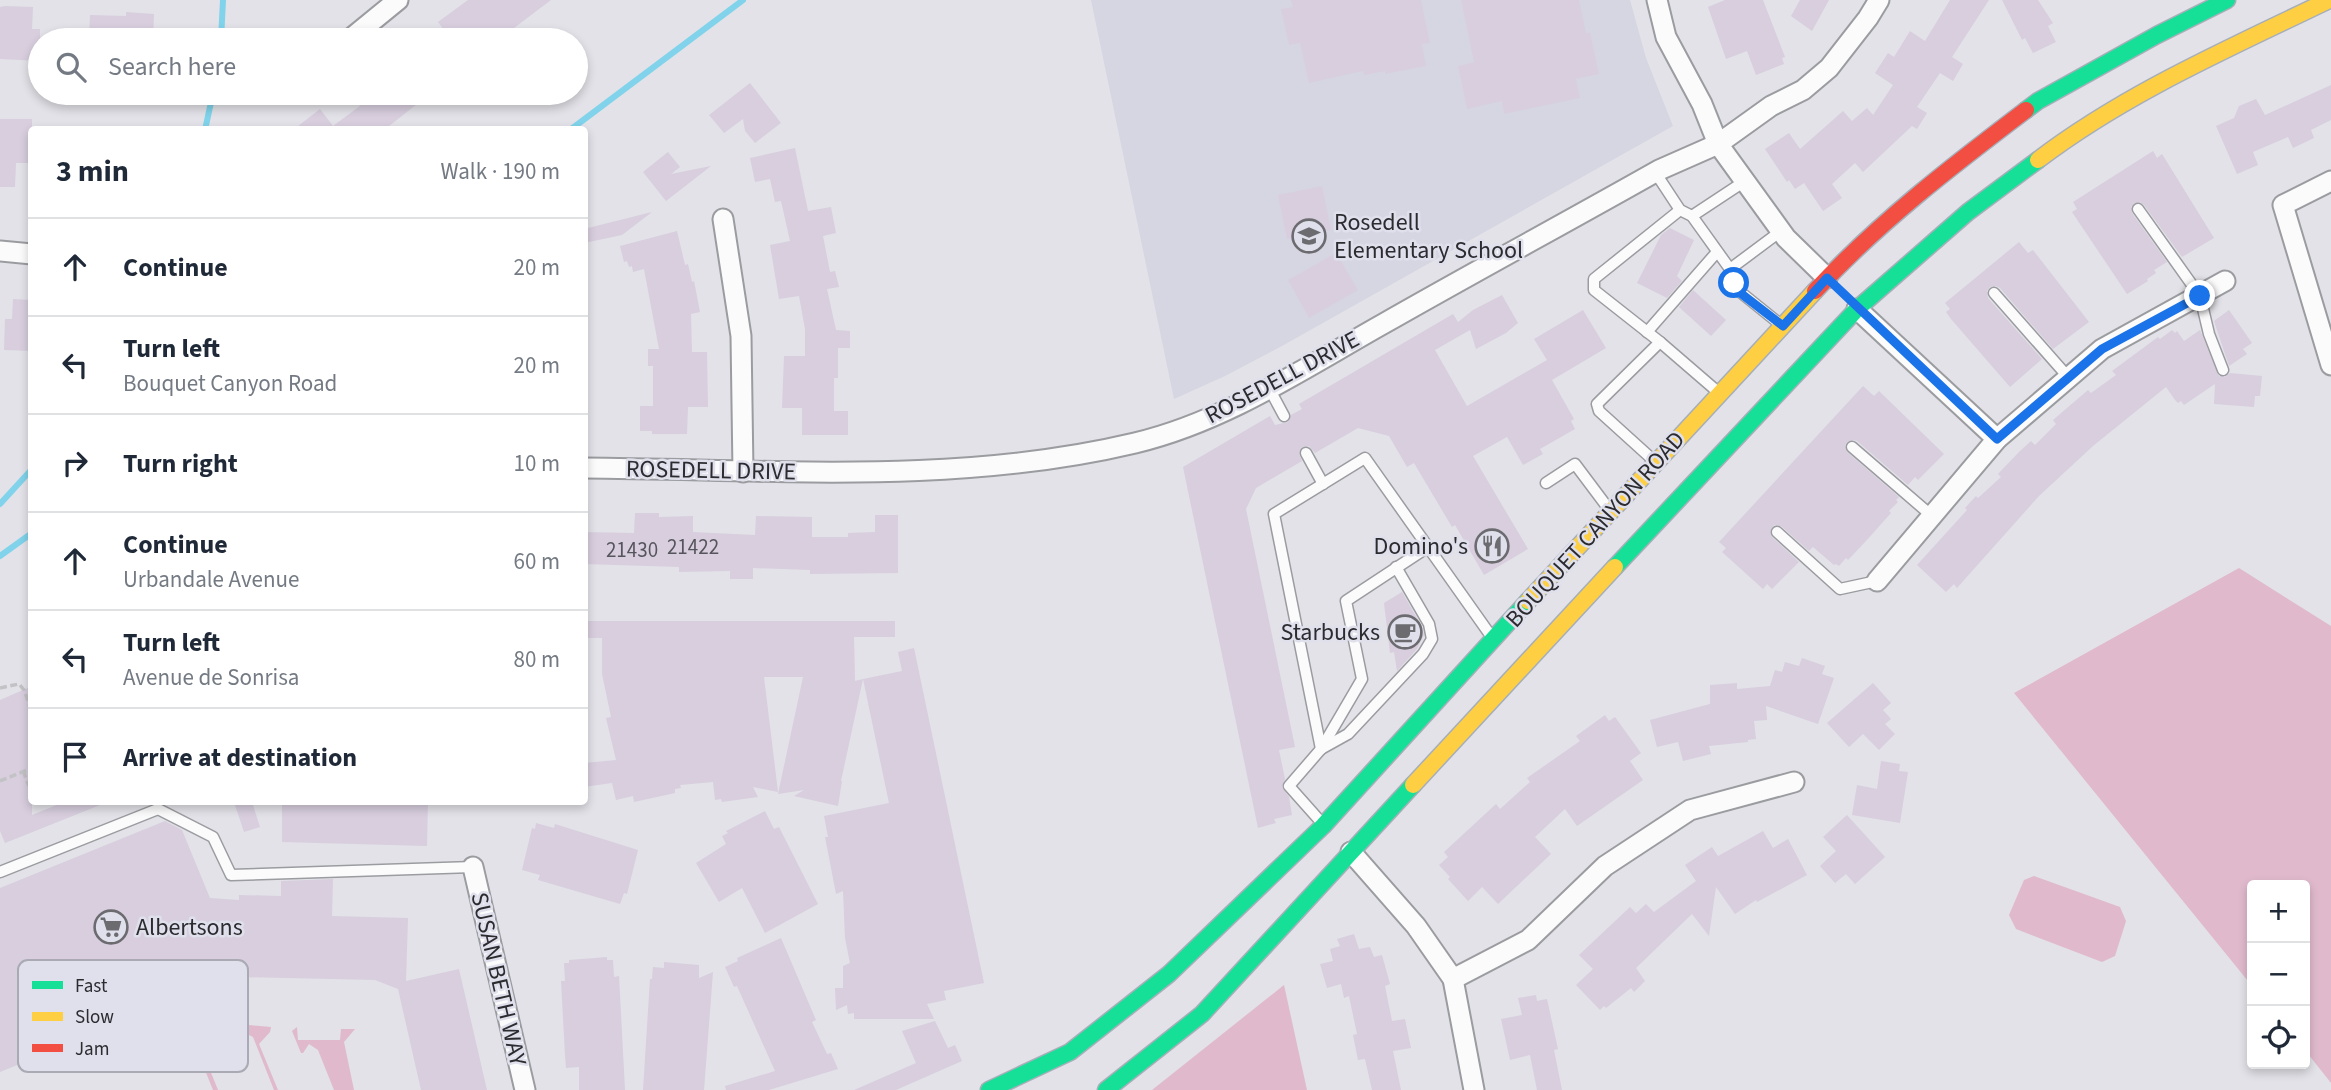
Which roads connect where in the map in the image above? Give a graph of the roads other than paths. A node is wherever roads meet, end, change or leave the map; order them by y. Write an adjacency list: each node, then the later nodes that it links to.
1 (398, 0): 6 (street)
2 (1657, 0): 7 (street)
3 (1879, 0): 7 (street, ROSEDELL DRIVE)
4 (2227, 0): 20 (main road, BOUQUET CANYON ROAD)
5 (2329, 0): 24 (main road, BOUQUET CANYON ROAD)
6 (364, 28)
7 (1718, 144): 8 (street, ROSEDELL DRIVE); 9 (street)
8 (1656, 172): 12 (lane); 31 (street, ROSEDELL DRIVE)
9 (1745, 181): 13 (lane); 15 (street)
10 (2331, 181): 28 (street)
11 (2138, 209): 23 (lane)
12 (1680, 210): 13 (lane); 26 (lane)
13 (1692, 216): 17 (lane)
14 (723, 219): 39 (street)
15 (1781, 231): 19 (lane); 20 (street)
16 (0, 251): 18 (street)
17 (1717, 252): 19 (lane); 26 (lane)
18 (28, 254)
19 (1730, 269): 25 (lane)
20 (1827, 278): 24 (main road); 25 (main road, BOUQUET CANYON ROAD)
21 (2225, 281): 23 (street)
22 (1994, 292): 30 (lane)
23 (2200, 296): 29 (lane); 30 (street)
24 (1849, 301): 34 (street); 53 (main road, BOUQUET CANYON ROAD)
25 (1783, 326): 32 (main road, BOUQUET CANYON ROAD)
26 (1647, 332): 27 (lane)
27 (1660, 342): 32 (lane); 37 (lane)
28 (2331, 365)
29 (2223, 370)
30 (2069, 378): 34 (street)
31 (1269, 388): 33 (lane); 39 (street, ROSEDELL DRIVE)
32 (1720, 394): 37 (main road, BOUQUET CANYON ROAD)
33 (1284, 416)
34 (1997, 439): 43 (street)
35 (1852, 447): 43 (lane)
36 (1306, 453): 41 (lane)
37 (1655, 461): 42 (main road, BOUQUET CANYON ROAD)
38 (588, 468): 39 (street, ROSEDELL DRIVE)
39 (743, 472)
40 (1546, 483): 42 (lane)
41 (1323, 484): 45 (lane); 52 (lane)
42 (1611, 511): 48 (main road, BOUQUET CANYON ROAD)
43 (1932, 516): 49 (street)
44 (1777, 532): 49 (lane)
45 (1428, 547): 47 (lane); 50 (lane)
46 (1585, 562): 48 (main road)
47 (1396, 567): 52 (lane); 52 (lane)
48 (1557, 568): 50 (main road, BOUQUET CANYON ROAD)
49 (1877, 581)
50 (1494, 640): 55 (main road, BOUQUET CANYON ROAD)
51 (1454, 714): 53 (main road)
52 (1321, 749): 55 (lane)
53 (1433, 764): 55 (main road, BOUQUET CANYON ROAD)
54 (1794, 782): 58 (street)
55 (1337, 839): 58 (street); 60 (main road, BOUQUET CANYON ROAD); 61 (main road, BOUQUET CANYON ROAD)
56 (472, 867): 57 (lane); 59 (street, SUSAN BETH WAY)
57 (0, 872)
58 (1453, 979): 62 (street)
59 (525, 1090)
60 (989, 1090)
61 (1106, 1090)
62 (1474, 1090)

